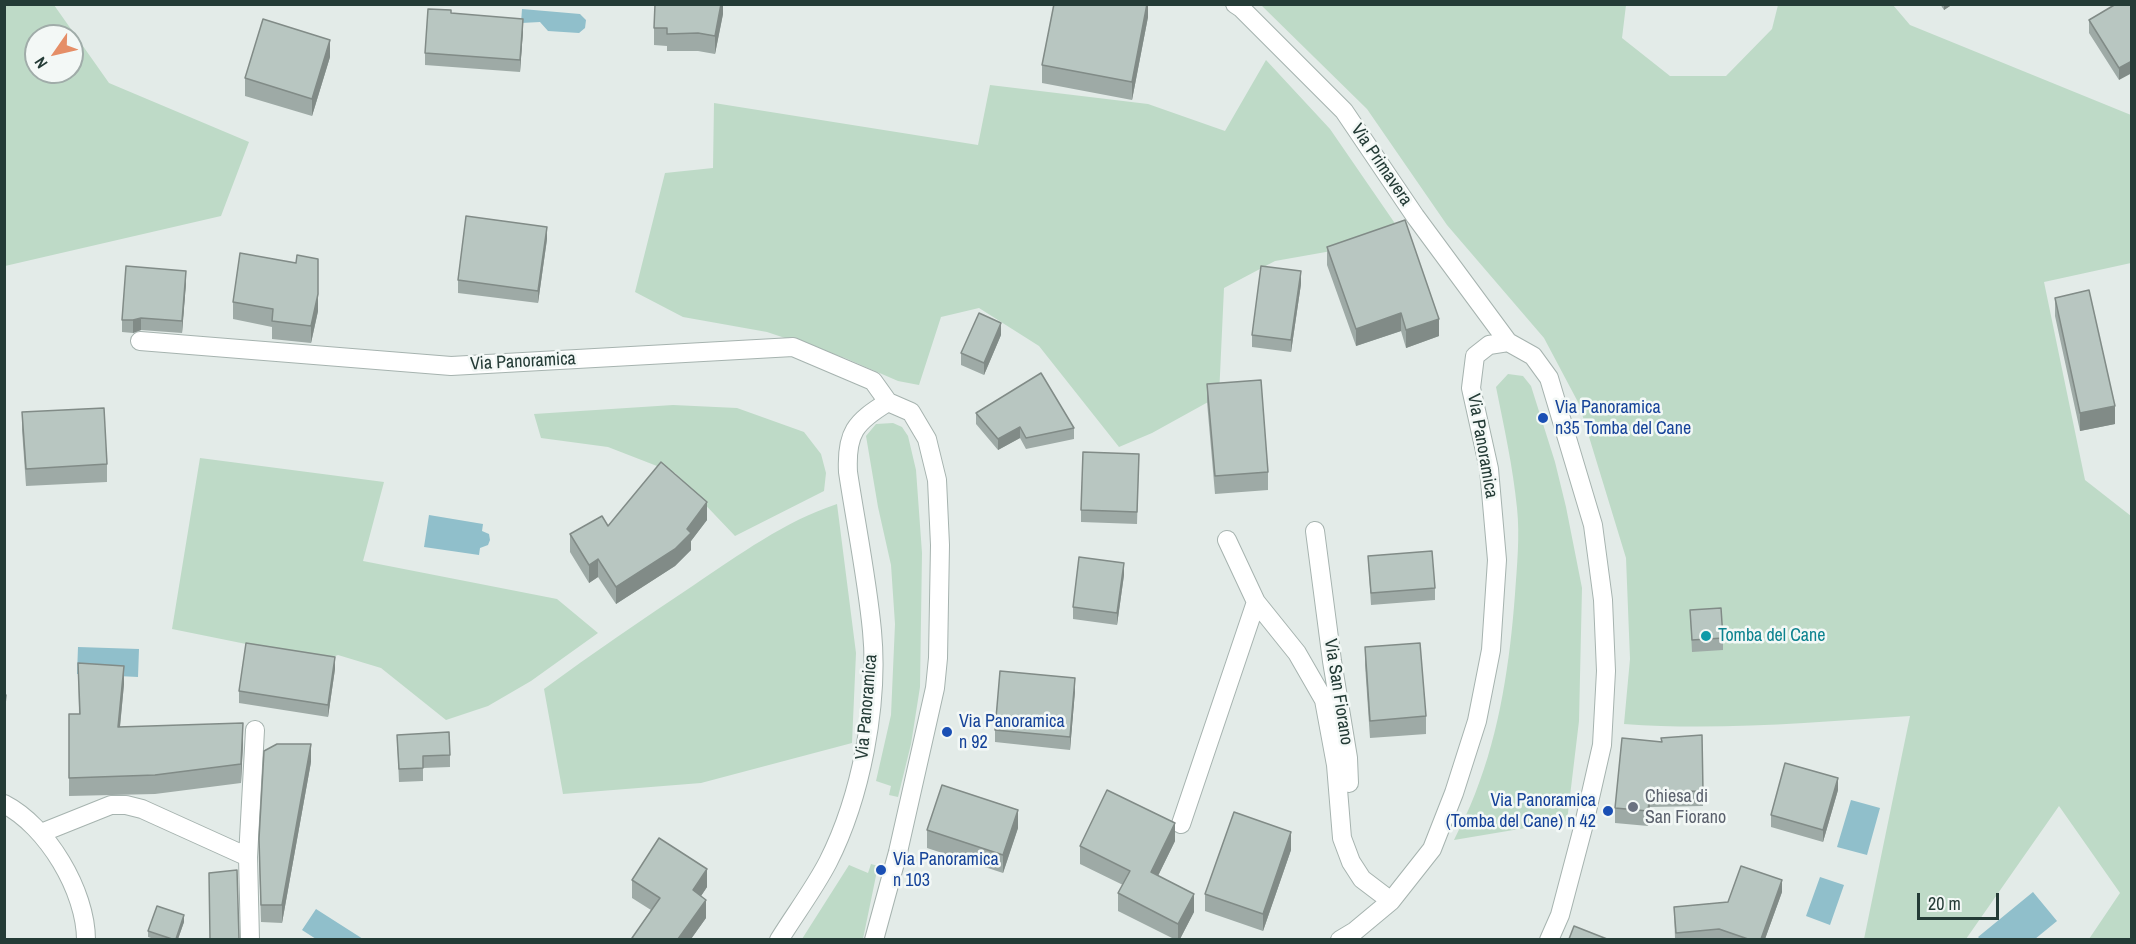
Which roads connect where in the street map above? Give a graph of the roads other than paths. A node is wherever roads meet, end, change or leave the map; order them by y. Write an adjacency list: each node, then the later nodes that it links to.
1 (1235, 4): 3 (street, Via Primavera)
2 (140, 341): 4 (street, Via Panoramica)
3 (1508, 342): 16 (street, Via Panoramica); 22 (street)
4 (888, 402): 19 (street, Via Panoramica); 20 (street, Via Panoramica)
5 (1315, 531): 14 (street, Via San Fiorano)
6 (1227, 540): 7 (street, Via San Fiorano)
7 (1256, 602): 12 (street); 14 (street, Via San Fiorano)
8 (255, 730): 9 (street)
9 (254, 751): 10 (street); 15 (street)
10 (275, 751)
11 (4, 804): 13 (street)
12 (1180, 824)
13 (40, 833): 15 (street); 17 (street)
14 (1348, 853): 16 (street, Via San Fiorano)
15 (248, 857): 18 (street)
16 (1391, 901): 21 (street, Via Panoramica)
17 (86, 939)
18 (250, 939)
19 (779, 939)
20 (874, 939)
21 (1340, 939)
22 (1549, 939)

